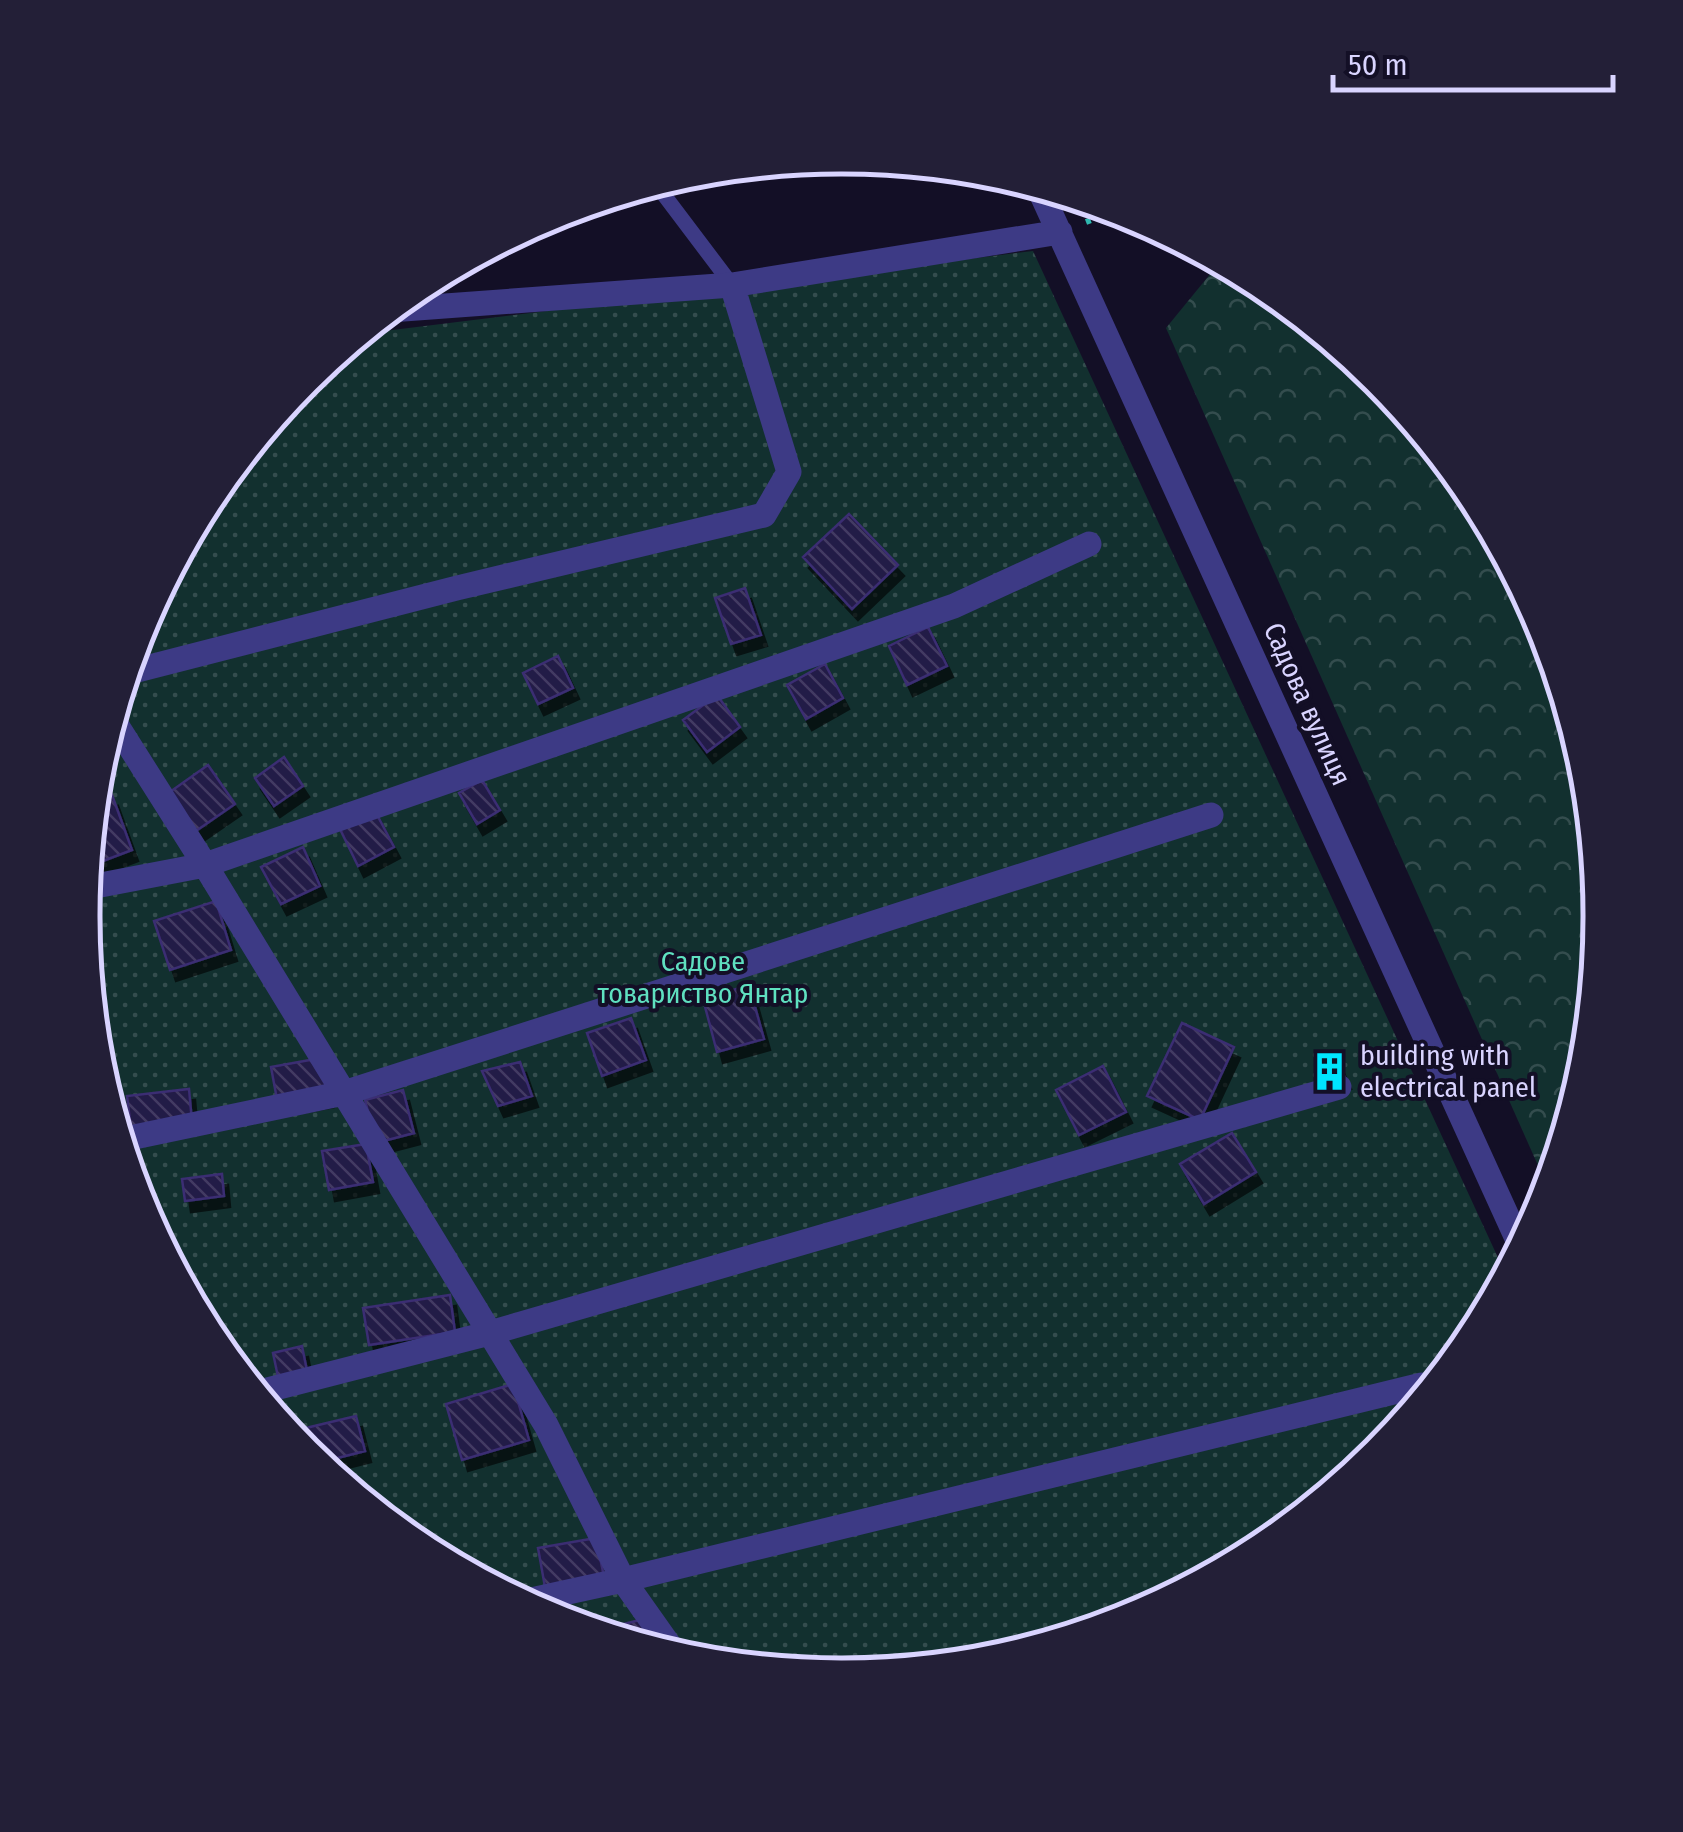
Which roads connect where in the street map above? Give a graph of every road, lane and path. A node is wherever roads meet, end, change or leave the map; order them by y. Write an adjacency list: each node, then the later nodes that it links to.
1 (665, 196): 4 (lane)
2 (1047, 204): 3 (street, Садова вулиця)
3 (1060, 232): 4 (street); 15 (street, Садова вулиця)
4 (732, 286): 5 (street); 7 (street)
5 (417, 308)
6 (1090, 544): 10 (street)
7 (142, 669)
8 (123, 735): 10 (street)
9 (1211, 815): 13 (street)
10 (205, 865): 11 (street); 13 (street)
11 (101, 885)
12 (1339, 1087): 16 (street)
13 (344, 1093): 14 (street); 16 (street)
14 (134, 1137)
15 (1513, 1231)
16 (490, 1333): 18 (street); 19 (street)
17 (1415, 1386): 19 (street)
18 (271, 1389)
19 (622, 1580): 20 (street); 21 (street)
20 (548, 1596)
21 (661, 1635)

